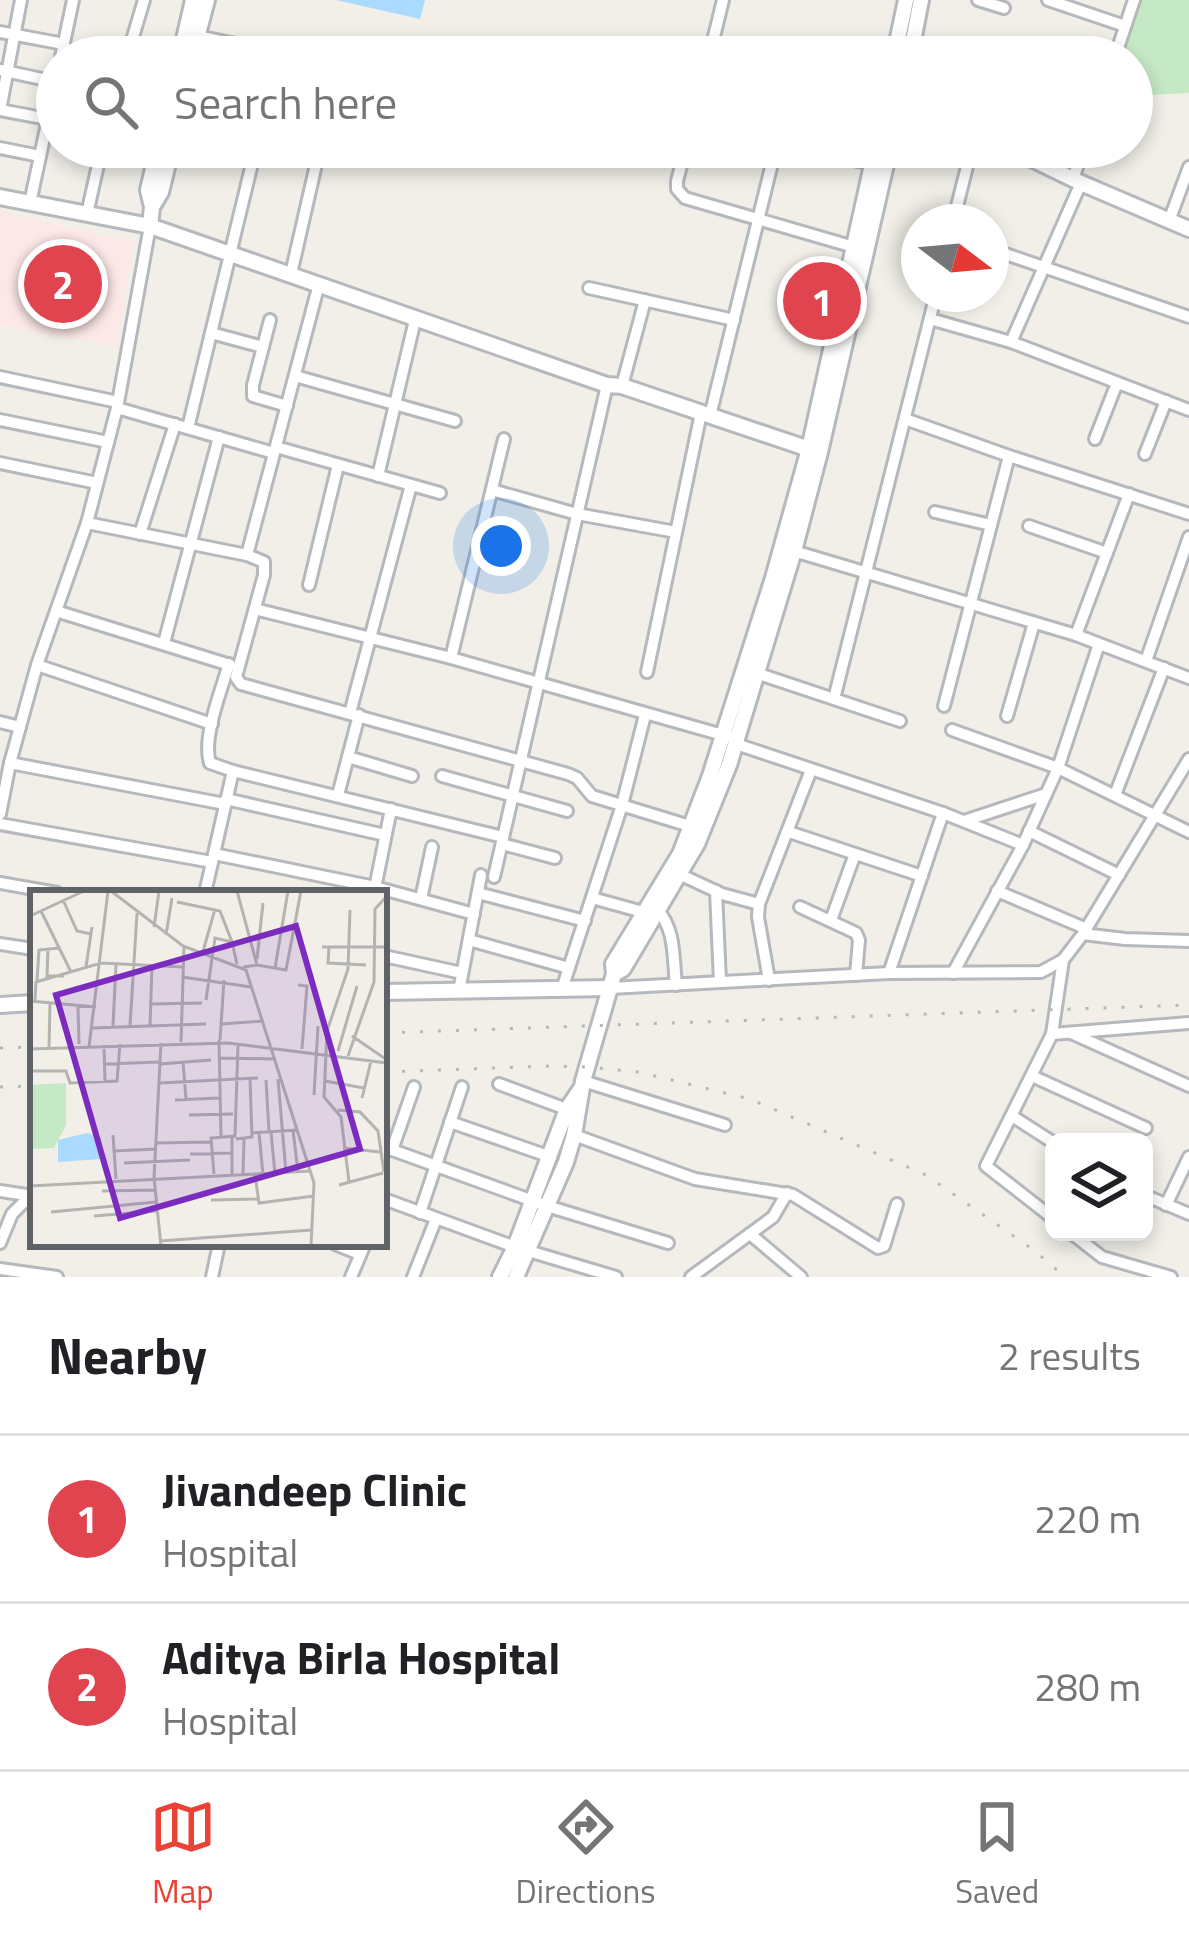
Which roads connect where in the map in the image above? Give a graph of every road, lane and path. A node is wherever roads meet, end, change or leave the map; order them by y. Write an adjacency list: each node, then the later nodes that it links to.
1 (22, 0): 15 (street)
2 (73, 0): 16 (street)
3 (144, 0): 17 (street)
4 (193, 0): 18 (street)
5 (207, 0): 19 (street)
6 (723, 0): 20 (street)
7 (906, 0): 21 (street)
8 (922, 0): 22 (street)
9 (978, 0): 12 (street)
10 (1048, 0): 13 (street)
11 (1134, 0): 13 (street)
12 (1004, 8)
13 (1125, 26): 23 (street)
14 (0, 32): 15 (street)
15 (15, 35): 24 (street); 25 (street)
16 (66, 36)
17 (133, 36)
18 (185, 36)
19 (197, 36)
20 (714, 36)
21 (898, 36)
22 (914, 36)
23 (1121, 36)
24 (36, 42)
25 (4, 71): 26 (street); 27 (street)
26 (36, 76)
27 (0, 110): 28 (street)
28 (36, 117)
29 (0, 148): 30 (street)
30 (36, 155)
31 (1189, 167): 52 (street)
32 (37, 168): 47 (street)
33 (97, 168): 50 (street)
34 (153, 168): 49 (street)
35 (167, 168): 49 (street)
36 (251, 168): 56 (street)
37 (315, 168): 59 (street)
38 (680, 168): 51 (street)
39 (771, 168): 51 (street)
40 (871, 168): 55 (street)
41 (884, 168): 69 (street)
42 (967, 168): 48 (street)
43 (1050, 168): 45 (street)
44 (1080, 168): 45 (street)
45 (1077, 181): 52 (street); 58 (street)
46 (0, 197): 47 (street)
47 (30, 203): 50 (street)
48 (958, 204)
49 (152, 207): 53 (street)
50 (87, 214): 53 (street)
51 (758, 220): 55 (street); 68 (street)
52 (1169, 221): 54 (street)
53 (150, 226): 56 (street); 79 (street)
54 (1189, 229)
55 (854, 247): 69 (street)
56 (230, 253): 59 (street); 70 (street)
57 (1009, 255): 58 (street)
58 (1044, 267): 64 (street); 71 (street)
59 (291, 274): 60 (street)
60 (319, 284): 67 (street); 73 (street)
61 (589, 288): 62 (street)
62 (645, 300): 68 (street); 76 (street)
63 (932, 312): 65 (street)
64 (1189, 317)
65 (930, 319): 71 (street); 83 (street)
66 (270, 320): 72 (street)
67 (415, 320): 76 (street); 78 (street)
68 (734, 320): 82 (street)
69 (842, 329): 92 (street)
70 (211, 333): 72 (street); 86 (street)
71 (1011, 342): 75 (street)
72 (263, 347): 80 (street)
73 (295, 376): 78 (street); 80 (street)
74 (0, 377): 79 (street)
75 (1117, 382): 77 (street); 89 (street)
76 (615, 386): 82 (street); 104 (street)
77 (1166, 401): 81 (street); 93 (street)
78 (395, 403): 85 (street); 97 (street)
79 (117, 405): 86 (street); 90 (street)
80 (287, 406): 91 (street)
81 (1189, 410)
82 (706, 414): 92 (street); 109 (street)
83 (905, 419): 94 (street); 116 (street)
84 (0, 420): 90 (street)
85 (455, 421)
86 (181, 426): 87 (street); 110 (street)
87 (219, 437): 91 (street); 112 (street)
88 (504, 439): 100 (street)
89 (1095, 439)
90 (108, 442): 98 (street)
91 (275, 450): 96 (street); 115 (street)
92 (814, 451): 113 (street)
93 (1145, 454)
94 (1010, 456): 102 (street); 107 (street)
95 (0, 464): 98 (street)
96 (338, 465): 97 (street); 117 (street)
97 (378, 476): 99 (street)
98 (97, 483): 106 (street)
99 (411, 485): 101 (street); 123 (street)
100 (492, 490): 104 (street); 126 (street)
101 (440, 494)
102 (1129, 494): 105 (street); 114 (street)
103 (935, 512): 107 (street)
104 (577, 514): 109 (street); 134 (street)
105 (1189, 514)
106 (87, 523): 110 (street); 120 (street)
107 (991, 525): 118 (street)
108 (1029, 526): 114 (street)
109 (676, 532): 132 (street)
110 (140, 534): 112 (street)
111 (1189, 537): 127 (street)
112 (192, 544): 115 (street); 124 (street)
113 (788, 549): 116 (street); 131 (street)
114 (1107, 553): 122 (street)
115 (247, 555): 119 (street)
116 (866, 573): 118 (street); 135 (street)
117 (309, 585)
118 (970, 604): 121 (street); 136 (street)
119 (255, 609): 123 (street); 129 (street)
120 (56, 611): 124 (street); 128 (street)
121 (1034, 623): 122 (street); 139 (street)
122 (1076, 635): 125 (street)
123 (371, 637): 126 (street); 137 (street)
124 (164, 644): 129 (street)
125 (1099, 644): 127 (street); 150 (street)
126 (451, 658): 134 (street)
127 (1146, 661): 130 (street)
128 (38, 665): 142 (street); 143 (street)
129 (234, 666): 137 (street); 142 (street)
130 (1164, 668): 133 (street); 158 (street)
131 (751, 671): 135 (street); 145 (street)
132 (646, 672)
133 (1189, 678)
134 (539, 683): 138 (street); 148 (street)
135 (834, 699): 140 (street)
136 (944, 706)
137 (354, 714): 146 (street); 148 (street)
138 (645, 715): 145 (street); 161 (street)
139 (1007, 716)
140 (900, 721)
141 (0, 722): 143 (street)
142 (212, 724): 152 (street)
143 (20, 727): 149 (street)
144 (952, 730): 150 (street)
145 (732, 740): 151 (street); 169 (street)
146 (348, 757): 153 (street); 157 (street)
147 (1189, 759): 155 (street)
148 (520, 762): 159 (street); 161 (street)
149 (10, 763): 160 (street); 165 (street)
150 (1058, 768): 156 (street); 158 (street)
151 (812, 770): 164 (street); 171 (street)
152 (233, 771): 157 (street); 160 (street)
153 (412, 776)
154 (442, 776): 159 (street)
155 (1184, 777): 166 (street)
156 (1046, 794): 167 (street); 170 (street)
157 (338, 795): 162 (street)
158 (1115, 795): 166 (street)
159 (512, 796): 163 (street); 174 (street)
160 (225, 802): 173 (street); 179 (street)
161 (622, 805): 169 (street); 191 (street)
162 (391, 808): 173 (street); 174 (street)
163 (567, 812)
164 (943, 813): 167 (street); 182 (street)
165 (0, 814)
166 (1155, 814): 172 (street); 181 (street)
167 (962, 821): 175 (street)
168 (0, 824): 179 (street)
169 (698, 828): 180 (street); 195 (street)
170 (1029, 831): 175 (street); 181 (street)
171 (789, 832): 177 (street); 193 (street)
172 (1189, 832)
173 (386, 835): 186 (street)
174 (502, 840): 178 (street); 190 (street)
175 (1023, 845): 188 (street)
176 (432, 847): 192 (street)
177 (855, 854): 182 (street); 197 (street)
178 (555, 857)
179 (213, 858): 185 (street); 186 (street)
180 (679, 874): 187 (street); 195 (street)
181 (1119, 875): 199 (street)
182 (922, 876): 208 (street)
183 (0, 884): 184 (street)
184 (38, 890)
185 (207, 890)
186 (375, 890)
187 (716, 891): 193 (street); 213 (street)
188 (998, 891): 199 (street); 209 (street)
189 (387, 892): 192 (street)
190 (478, 893): 196 (street); 198 (street)
191 (592, 898): 195 (street); 198 (street)
192 (421, 899): 196 (street)
193 (759, 904): 211 (street)
194 (800, 907): 197 (street)
195 (650, 908): 212 (street); 214 (street)
196 (474, 914): 200 (street)
197 (831, 920): 210 (street)
198 (585, 921): 206 (street)
199 (1085, 932): 201 (street); 205 (street)
200 (469, 940): 206 (street); 207 (street)
201 (1189, 941)
202 (0, 944): 203 (street)
203 (30, 949)
204 (387, 957): 207 (street)
205 (1063, 960): 209 (street); 222 (street)
206 (569, 968): 215 (street)
207 (462, 973): 216 (street)
208 (890, 973): 209 (street); 210 (street)
209 (953, 973)
210 (856, 975): 211 (street)
211 (769, 980): 213 (street)
212 (612, 981): 214 (street); 215 (street); 224 (street)
213 (720, 982): 214 (street)
214 (676, 985)
215 (562, 989): 216 (street)
216 (459, 991): 217 (street)
217 (387, 992)
218 (30, 1003): 219 (street)
219 (0, 1005)
220 (1189, 1023): 221 (street)
221 (1069, 1032): 222 (street); 226 (street)
222 (1052, 1034): 223 (street)
223 (1033, 1076): 230 (street); 233 (street)
224 (583, 1083): 229 (street); 232 (street)
225 (499, 1084): 229 (street)
226 (1189, 1086)
227 (414, 1087): 236 (street)
228 (462, 1087): 231 (street)
229 (573, 1111): 234 (street); 237 (street)
230 (1012, 1116): 235 (street); 251 (street)
231 (450, 1123): 237 (street); 240 (street)
232 (725, 1125)
233 (1146, 1128)
234 (574, 1135): 239 (street); 242 (street)
235 (1045, 1137)
236 (388, 1148): 240 (street)
237 (550, 1156): 239 (street); 247 (street)
238 (1189, 1157): 249 (street)
239 (566, 1162): 247 (street)
240 (436, 1165): 247 (street); 250 (street)
241 (0, 1191): 243 (street)
242 (787, 1193): 248 (street); 254 (street)
243 (30, 1196)
244 (30, 1198): 256 (street)
245 (1153, 1199): 249 (street)
246 (387, 1201): 250 (street)
247 (540, 1203): 257 (street); 260 (street)
248 (897, 1204)
249 (1166, 1205): 252 (street)
250 (420, 1213): 253 (street)
251 (1045, 1213)
252 (1189, 1214)
253 (436, 1219): 260 (street); 266 (street)
254 (750, 1234): 261 (street); 272 (street)
255 (1082, 1241): 273 (street)
256 (0, 1243)
257 (668, 1243)
258 (218, 1247): 264 (street)
259 (363, 1249): 265 (street)
260 (521, 1249): 267 (street); 268 (street); 269 (street)
261 (708, 1264): 270 (street); 271 (street)
262 (0, 1269): 263 (street)
263 (57, 1277)
264 (212, 1277)
265 (350, 1277)
266 (413, 1277)
267 (500, 1277)
268 (516, 1277)
269 (616, 1277)
270 (691, 1277)
271 (723, 1277)
272 (800, 1277)
273 (1171, 1277)

